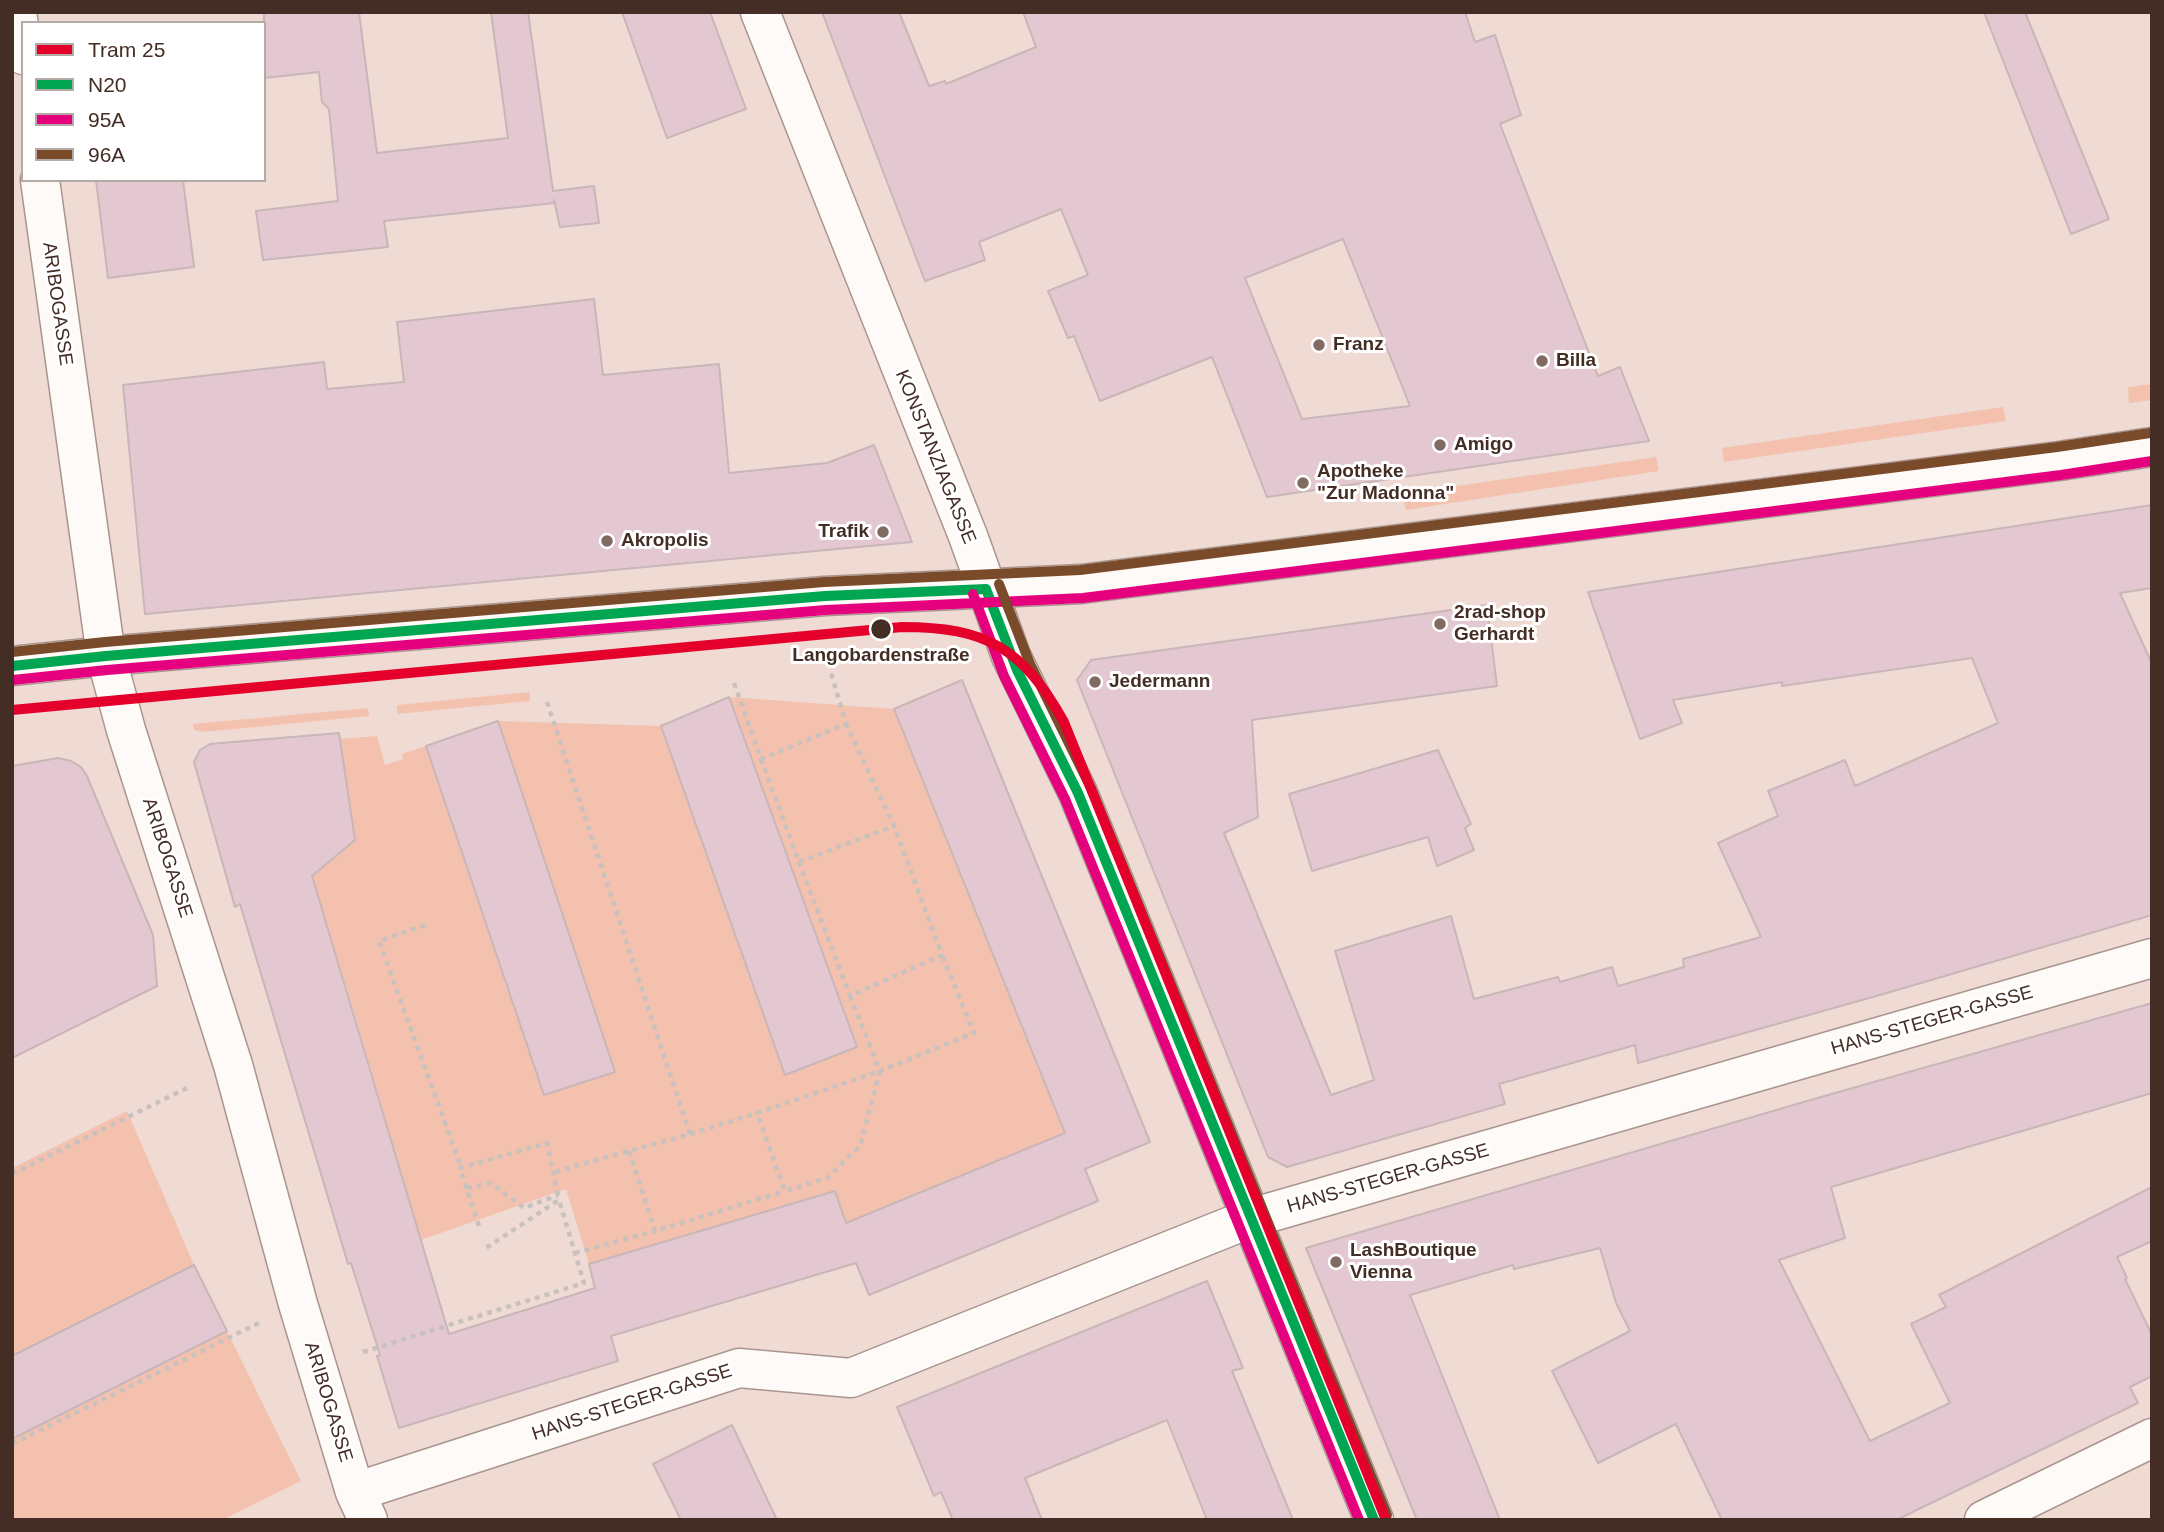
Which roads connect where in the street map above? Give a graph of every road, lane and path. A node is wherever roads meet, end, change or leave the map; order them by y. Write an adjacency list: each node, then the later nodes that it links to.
1 (17, 12): 3 (street)
2 (760, 12): 6 (street, KONSTANZIAGASSE)
3 (21, 41)
4 (40, 182): 7 (street, ARIBOGASSE)
5 (2152, 447): 6 (street)
6 (986, 589): 7 (street); 31 (street, KONSTANZIAGASSE)
7 (106, 656): 8 (street); 40 (street, ARIBOGASSE)
8 (12, 666)
9 (831, 673): 12 (path)
10 (734, 682): 13 (path)
11 (547, 702): 23 (path)
12 (846, 724): 13 (path); 14 (path)
13 (761, 759): 15 (path)
14 (894, 826): 15 (path); 17 (path)
15 (799, 862): 19 (path)
16 (425, 925): 25 (path)
17 (942, 955): 19 (path); 20 (path)
18 (2152, 958): 31 (street, HANS-STEGER-GASSE)
19 (850, 996): 20 (path)
20 (880, 1070): 22 (path); 29 (path)
21 (188, 1087): 27 (path)
22 (757, 1112): 23 (path); 29 (path)
23 (690, 1134): 24 (path)
24 (629, 1151): 26 (path); 33 (path)
25 (461, 1167)
26 (554, 1172): 28 (path); 30 (path)
27 (12, 1174)
28 (467, 1188): 30 (path); 32 (path)
29 (785, 1191): 33 (path)
30 (559, 1197): 34 (path); 35 (path)
31 (1251, 1218): 40 (street, HANS-STEGER-GASSE); 41 (street, KONSTANZIAGASSE)
32 (479, 1226)
33 (655, 1231): 35 (path)
34 (486, 1248)
35 (575, 1253): 37 (path)
36 (260, 1322): 39 (path)
37 (363, 1352)
38 (2152, 1438): 42 (street)
39 (12, 1444)
40 (361, 1506)
41 (1374, 1520)
42 (1984, 1520)

